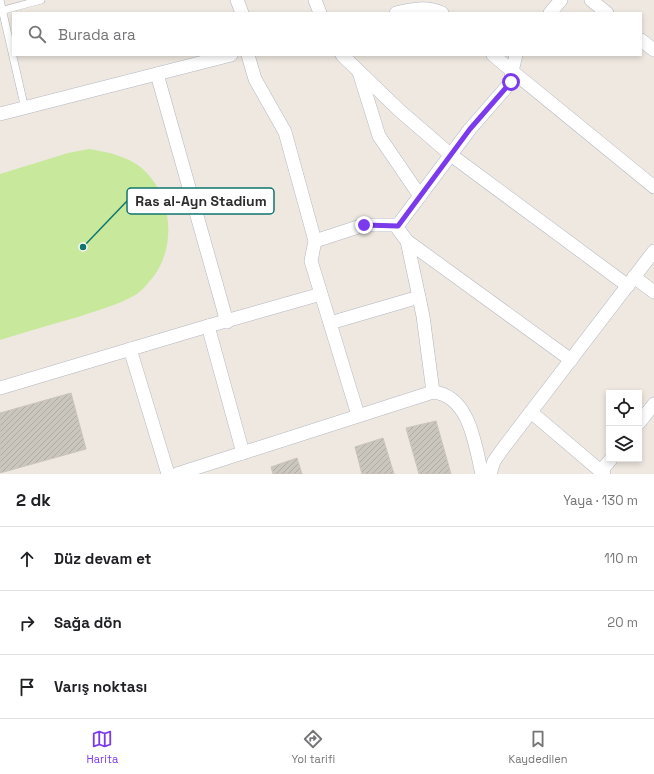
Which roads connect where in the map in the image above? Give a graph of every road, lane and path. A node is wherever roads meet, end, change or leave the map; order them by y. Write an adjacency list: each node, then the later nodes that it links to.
1 (0, 0): 8 (lane)
2 (41, 0): 8 (lane)
3 (237, 0): 9 (street)
4 (315, 0): 10 (street)
5 (561, 0): 13 (street)
6 (591, 0): 14 (street)
7 (413, 4): 11 (street); 12 (street)
8 (1, 10): 17 (lane)
9 (242, 12)
10 (320, 12)
11 (398, 12)
12 (439, 12)
13 (551, 12)
14 (606, 12)
15 (642, 41): 16 (street)
16 (654, 50)
17 (12, 55)
18 (12, 56): 27 (lane)
19 (227, 56): 26 (street)
20 (248, 56): 33 (street)
21 (343, 56): 24 (street)
22 (494, 56): 25 (street)
23 (516, 56): 25 (street)
24 (359, 71): 29 (street); 31 (street)
25 (512, 71): 29 (street); 30 (street)
26 (157, 74): 27 (street); 40 (street)
27 (25, 109): 28 (street)
28 (0, 114)
29 (451, 155): 31 (street); 36 (street)
30 (654, 187)
31 (420, 196): 32 (street)
32 (398, 226): 33 (street); 34 (street)
33 (316, 241): 38 (street)
34 (407, 241): 39 (street); 44 (street)
35 (654, 251): 36 (street)
36 (631, 282): 37 (street); 44 (street)
37 (654, 292)
38 (321, 294): 40 (street); 41 (street)
39 (419, 297): 41 (street); 46 (street)
40 (227, 322): 42 (street)
41 (330, 323): 49 (street)
42 (208, 326): 43 (street); 51 (street)
43 (130, 349): 45 (street); 55 (street)
44 (571, 360): 48 (street)
45 (0, 388)
46 (433, 392): 49 (street); 57 (street)
47 (654, 404): 50 (street)
48 (531, 412): 54 (street); 58 (street)
49 (358, 415): 51 (street)
50 (642, 419)
51 (243, 453): 53 (street)
52 (609, 462): 54 (street)
53 (201, 470): 56 (street)
54 (602, 473)
55 (168, 474)
56 (177, 474)
57 (482, 474)
58 (490, 474)

